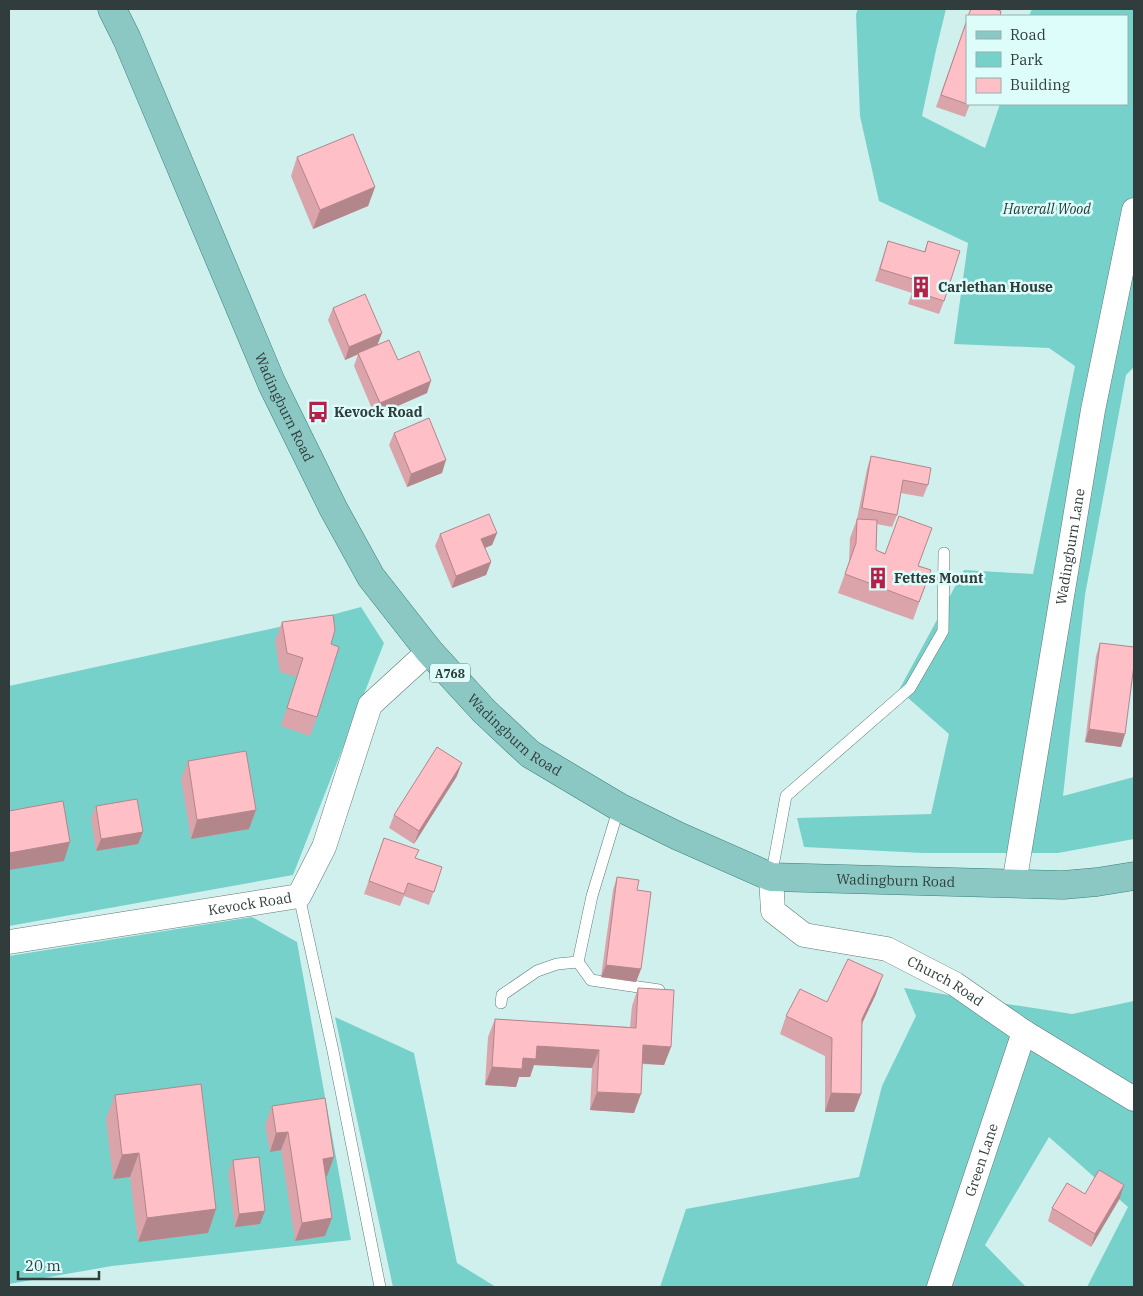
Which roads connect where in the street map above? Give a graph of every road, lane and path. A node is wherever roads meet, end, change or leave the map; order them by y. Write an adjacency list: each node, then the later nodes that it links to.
1 (112, 9): 4 (main road, Wadingburn Road / A768)
2 (1134, 210): 8 (street, Wadingburn Lane)
3 (944, 553): 7 (lane)
4 (429, 651): 5 (main road, Wadingburn Road / A768); 9 (street, Kevock Road)
5 (618, 807): 7 (main road, Wadingburn Road / A768); 11 (lane)
6 (1134, 876): 8 (main road, Wadingburn Road / A768)
7 (772, 877): 8 (main road, Wadingburn Road / A768); 14 (street, Church Road)
8 (1014, 884)
9 (299, 896): 10 (street, Kevock Road); 16 (lane)
10 (9, 942)
11 (578, 962): 12 (lane); 13 (lane)
12 (659, 990)
13 (501, 1003)
14 (1024, 1032): 15 (street, Church Road); 17 (street, Green Lane)
15 (1134, 1099)
16 (380, 1287)
17 (938, 1287)

